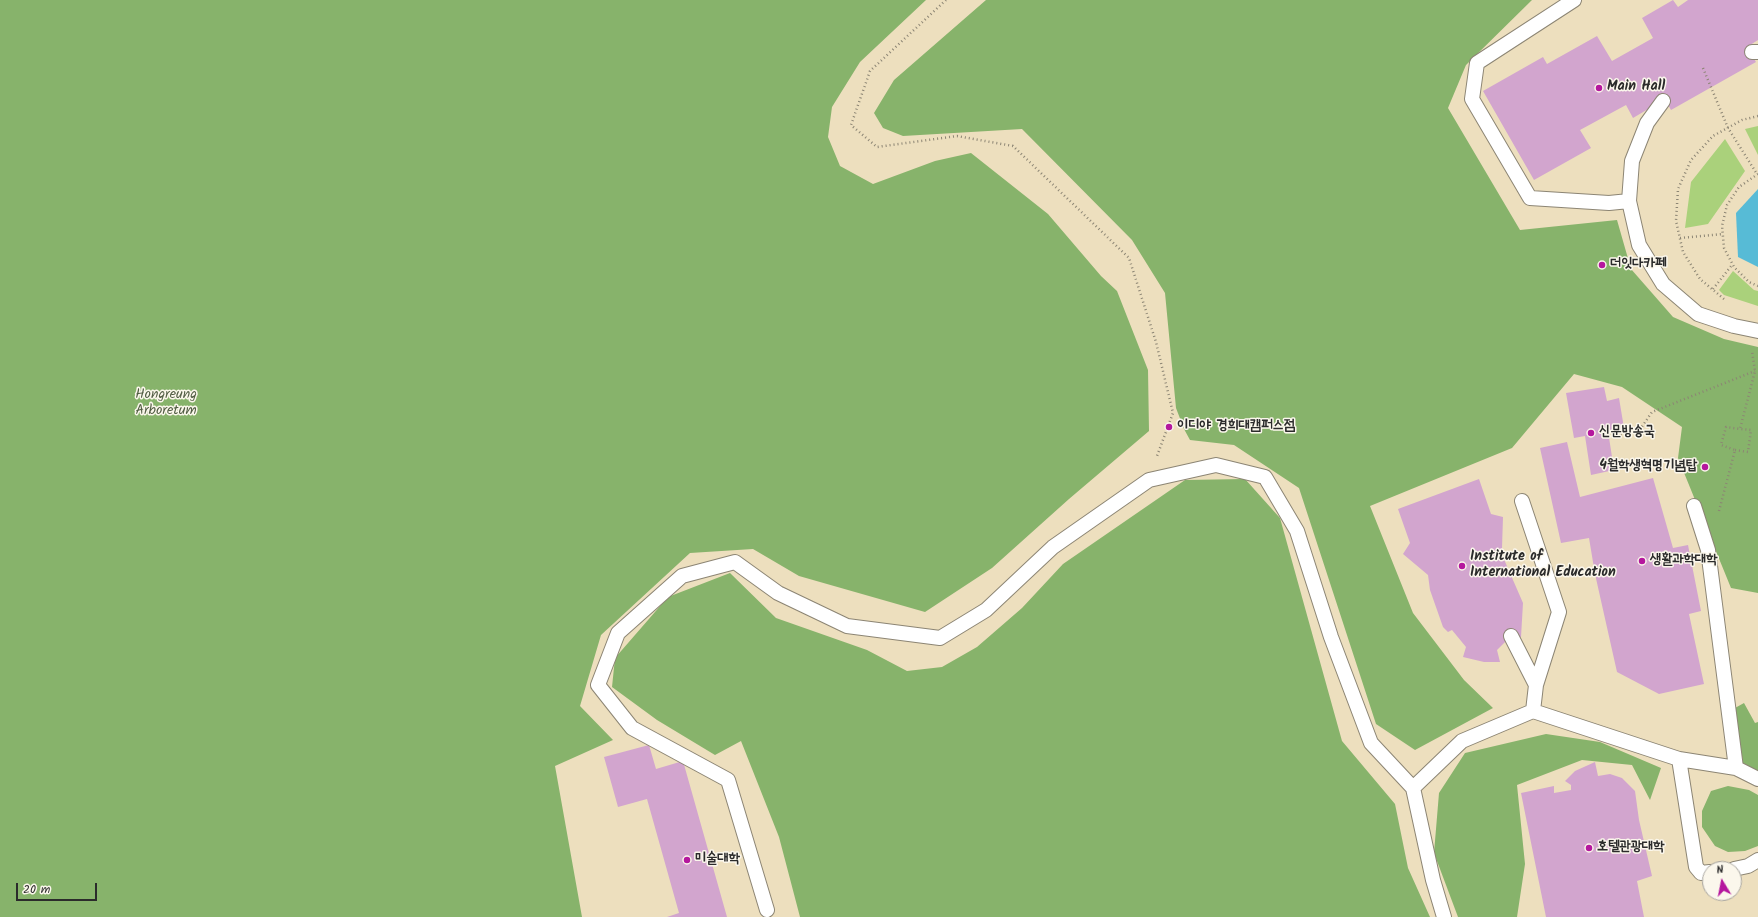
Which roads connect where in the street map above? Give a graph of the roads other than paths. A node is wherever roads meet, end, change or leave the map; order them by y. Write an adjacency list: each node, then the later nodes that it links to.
1 (1574, 0): 3 (lane)
2 (1663, 101): 3 (lane)
3 (1629, 201): 4 (lane)
4 (1754, 331)
5 (1522, 501): 8 (lane)
6 (1694, 506): 11 (lane)
7 (1511, 636): 8 (lane)
8 (1536, 685): 9 (lane)
9 (1533, 711): 10 (lane); 13 (lane)
10 (1679, 759): 11 (lane); 16 (lane)
11 (1736, 768): 12 (lane)
12 (1758, 779)
13 (1413, 788): 17 (lane); 18 (lane)
14 (1758, 860): 15 (lane)
15 (1742, 867)
16 (1702, 873)
17 (767, 910)
18 (1444, 917)

